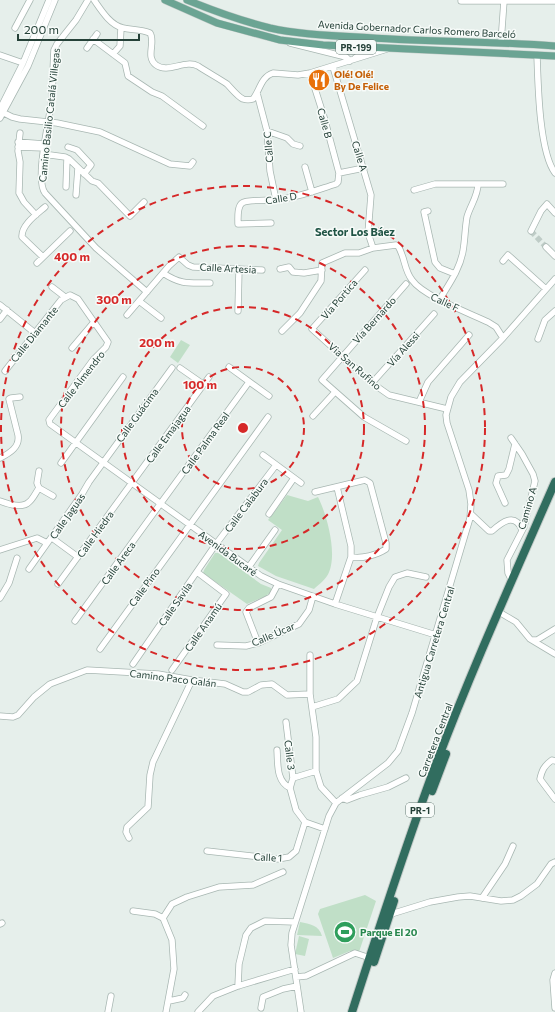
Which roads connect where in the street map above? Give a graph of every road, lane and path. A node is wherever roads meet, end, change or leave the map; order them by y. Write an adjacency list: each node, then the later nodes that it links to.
1 (30, 0): 11 (street)
2 (49, 0): 25 (street)
3 (55, 0): 29 (street)
4 (88, 0): 30 (street, Camino Basilio Catalá Villegas)
5 (94, 0): 12 (street)
6 (165, 0): 13 (main road, Avenida Gobernador Carlos Romero Barceló / PR-199)
7 (187, 0): 14 (main road, Avenida Gobernador Carlos Romero Barceló / PR-199)
8 (461, 1): 9 (street)
9 (504, 1): 10 (street); 15 (street)
10 (555, 1)
11 (15, 28)
12 (121, 28): 20 (street); 28 (street)
13 (280, 40): 18 (main road, Avenida Gobernador Carlos Romero Barceló / PR-199); 24 (street)
14 (414, 40): 15 (main road, Avenida Gobernador Carlos Romero Barceló / PR-199); 18 (main road)
15 (501, 42): 16 (main road, Avenida Gobernador Carlos Romero Barceló / PR-199)
16 (555, 46)
17 (87, 48): 20 (street)
18 (369, 48): 19 (main road, Avenida Gobernador Carlos Romero Barceló / PR-199); 24 (street)
19 (388, 48): 22 (main road, Avenida Gobernador Carlos Romero Barceló / PR-199); 24 (street)
20 (113, 54): 31 (street)
21 (0, 55): 25 (street)
22 (537, 55): 23 (main road, Avenida Gobernador Carlos Romero Barceló / PR-199); 44 (street)
23 (555, 56)
24 (352, 60): 26 (street)
25 (23, 63): 29 (street)
26 (333, 67): 27 (street); 42 (street, Calle A)
27 (310, 73): 28 (street); 43 (street, Calle B)
28 (257, 94): 32 (street, Calle C)
29 (1, 113): 30 (street)
30 (47, 122): 37 (street, Camino Basilio Catalá Villegas); 39 (street)
31 (203, 126)
32 (267, 132): 36 (street); 52 (street, Calle C)
33 (20, 133): 34 (street)
34 (18, 144): 37 (street); 57 (street)
35 (68, 146): 45 (street)
36 (300, 146)
37 (44, 149): 38 (street); 79 (street, Camino Basilio Catalá Villegas)
38 (67, 158): 41 (street); 48 (street)
39 (193, 162)
40 (305, 167): 50 (street)
41 (78, 168): 45 (street); 51 (street)
42 (364, 168): 43 (street); 62 (street, Calle A)
43 (339, 173): 50 (street, Calle D)
44 (555, 173)
45 (84, 174): 53 (street)
46 (478, 184): 47 (street); 49 (street); 73 (street)
47 (503, 184)
48 (66, 187)
49 (414, 190)
50 (312, 192): 52 (street, Calle D)
51 (76, 195)
52 (276, 200): 58 (street, Calle D)
53 (144, 202)
54 (45, 207): 57 (street)
55 (428, 211): 73 (street)
56 (555, 213): 60 (street)
57 (36, 215): 64 (street)
58 (271, 223)
59 (70, 231): 64 (street)
60 (531, 231)
61 (546, 247): 63 (street)
62 (373, 248): 70 (street, Calle F); 81 (street, Calle F)
63 (555, 256)
64 (43, 257): 66 (street)
65 (503, 261): 78 (street)
66 (37, 263)
67 (239, 269): 69 (street, Calle Artesia); 72 (street, Calle Artesia); 85 (street)
68 (280, 269): 70 (street)
69 (262, 270)
70 (322, 270): 93 (street, Calle F)
71 (365, 270): 92 (street, Vía Portica)
72 (163, 273): 75 (street); 79 (street, Calle Artesia)
73 (455, 274): 81 (street)
74 (555, 279): 78 (street, Antigua Carretera Central)
75 (210, 283)
76 (406, 284): 99 (street, Vía Bernardo)
77 (52, 288): 80 (street)
78 (546, 289): 96 (street, Antigua Carretera Central)
79 (146, 292): 82 (street, Calle Artesia)
80 (66, 297): 91 (street); 94 (street, Calle Diamante)
81 (440, 299): 96 (street, Calle F)
82 (139, 301): 88 (street, Calle Artesia); 89 (street)
83 (0, 305): 84 (street)
84 (7, 310): 90 (street); 94 (street)
85 (238, 311)
86 (555, 311): 97 (street)
87 (434, 314): 107 (street, Vía Alessi)
88 (127, 315)
89 (161, 318)
90 (0, 319)
91 (94, 322): 98 (street); 116 (street, Calle Almendro)
92 (312, 329): 99 (street, Via San Rufino)
93 (282, 331)
94 (35, 333): 103 (street, Calle Diamante)
95 (469, 335): 112 (street)
96 (503, 338): 113 (street, Antigua Carretera Central)
97 (538, 339)
98 (72, 348)
99 (342, 356): 107 (street, Via San Rufino); 109 (street, Vía Bernardo)
100 (229, 367): 106 (street)
101 (172, 368): 123 (street, Calle Guácima)
102 (180, 368): 108 (street)
103 (5, 371)
104 (209, 376): 108 (street, Calle Emajagua)
105 (123, 377): 119 (street)
106 (250, 382): 110 (street); 138 (street, Calle Palma Real)
107 (372, 383): 112 (street, Via San Rufino)
108 (203, 384): 129 (street, Calle Emajagua)
109 (335, 392): 115 (street); 118 (street)
110 (270, 396)
111 (20, 398): 122 (street)
112 (419, 402): 113 (street, Via San Rufino)
113 (447, 409): 140 (street, Antigua Carretera Central)
114 (268, 416): 141 (street, Calle Pino)
115 (314, 416)
116 (49, 420): 119 (street, Avenida Bucaré)
117 (510, 438): 120 (street, Camino A)
118 (406, 441)
119 (76, 442): 123 (street, Avenida Bucaré); 124 (street)
120 (515, 444): 137 (street); 143 (street, Camino A)
121 (263, 455): 125 (street)
122 (0, 458)
123 (103, 462): 129 (street, Avenida Bucaré); 144 (street, Calle Jaguas)
124 (61, 463)
125 (276, 465): 127 (street); 146 (street, Calle Calabura)
126 (39, 471): 132 (street)
127 (294, 478): 130 (street); 139 (street)
128 (555, 482): 155 (highway, Carretera Central / PR-1)
129 (132, 483): 138 (street, Avenida Bucaré); 148 (street, Calle Hiedra)
130 (301, 483)
131 (337, 487): 133 (street); 149 (street); 149 (street)
132 (39, 488): 134 (street); 136 (street)
133 (315, 492)
134 (53, 496)
135 (555, 496): 161 (highway, Carretera Central / PR-1)
136 (0, 501)
137 (505, 503)
138 (161, 504): 141 (street, Avenida Bucaré); 163 (street, Calle Areca)
139 (269, 514)
140 (471, 514): 143 (street); 165 (street, Antigua Carretera Central)
141 (189, 524): 146 (street, Avenida Bucaré); 169 (street, Calle Pino)
142 (275, 530): 152 (street)
143 (522, 530): 155 (street, Camino A)
144 (52, 538): 145 (street, Calle Jaguas); 148 (street)
145 (47, 543): 147 (street); 151 (street, Calle Jaguas)
146 (216, 544): 152 (street, Avenida Bucaré); 153 (street, Calle Savila)
147 (0, 550)
148 (78, 557): 156 (street, Calle Hiedra)
149 (351, 557): 160 (street)
150 (17, 558): 159 (street)
151 (29, 568)
152 (248, 568): 157 (street, Avenida Bucaré)
153 (197, 572): 172 (street, Calle Savila); 173 (street, Calle Anamú)
154 (426, 577): 162 (street)
155 (512, 581): 161 (highway, Carretera Central / PR-1)
156 (58, 584)
157 (278, 584): 158 (street, Avenida Bucaré); 167 (street)
158 (313, 596): 160 (street, Avenida Bucaré); 167 (street, Calle Úcar)
159 (0, 598)
160 (335, 604): 162 (street, Avenida Bucaré)
161 (501, 613): 166 (street); 197 (highway, Carretera Central / PR-1)
162 (377, 617): 165 (street, Avenida Bucaré); 176 (street)
163 (75, 622)
164 (555, 629): 166 (street)
165 (436, 635): 185 (street, Antigua Carretera Central)
166 (531, 640): 170 (street)
167 (258, 643): 168 (street, Calle Úcar)
168 (216, 644)
169 (100, 649)
170 (555, 654)
171 (310, 655): 175 (street)
172 (133, 664)
173 (172, 670)
174 (192, 680): 175 (street, Camino Paco Galán); 177 (street, Camino Paco Galán); 190 (street)
175 (310, 694): 176 (street)
176 (312, 707): 181 (street)
177 (0, 716)
178 (286, 722): 182 (street, Calle 3)
179 (276, 750): 184 (street)
180 (555, 761): 186 (street)
181 (316, 771): 182 (street); 187 (street)
182 (293, 778): 184 (street, Calle 3)
183 (406, 778): 185 (street)
184 (290, 788): 188 (street)
185 (342, 798): 187 (street, Antigua Carretera Central)
186 (555, 799)
187 (336, 803): 189 (street, Antigua Carretera Central)
188 (305, 822): 189 (street); 192 (street, Calle 1)
189 (325, 829): 199 (street, Antigua Carretera Central)
190 (129, 838)
191 (513, 846): 195 (street)
192 (207, 851)
193 (555, 862): 195 (street)
194 (284, 872): 198 (street)
195 (482, 898): 197 (street)
196 (133, 911): 198 (street)
197 (387, 915): 200 (highway, Carretera Central / PR-1); 216 (highway, Carretera Central / PR-1)
198 (163, 918): 208 (street)
199 (295, 922): 201 (street, Antigua Carretera Central); 204 (street)
200 (370, 958): 203 (street); 215 (highway, Carretera Central / PR-1)
201 (295, 969): 203 (street, Antigua Carretera Central); 204 (street)
202 (555, 974): 210 (street)
203 (296, 977): 205 (street, Antigua Carretera Central)
204 (238, 986): 213 (street)
205 (298, 986): 209 (street); 214 (street, Antigua Carretera Central)
206 (185, 995): 208 (street)
207 (111, 996): 211 (street)
208 (168, 1001): 212 (street)
209 (261, 1008)
210 (555, 1008)
211 (108, 1012)
212 (166, 1012)
213 (198, 1012)
214 (301, 1012)
215 (352, 1012)
216 (358, 1012)

